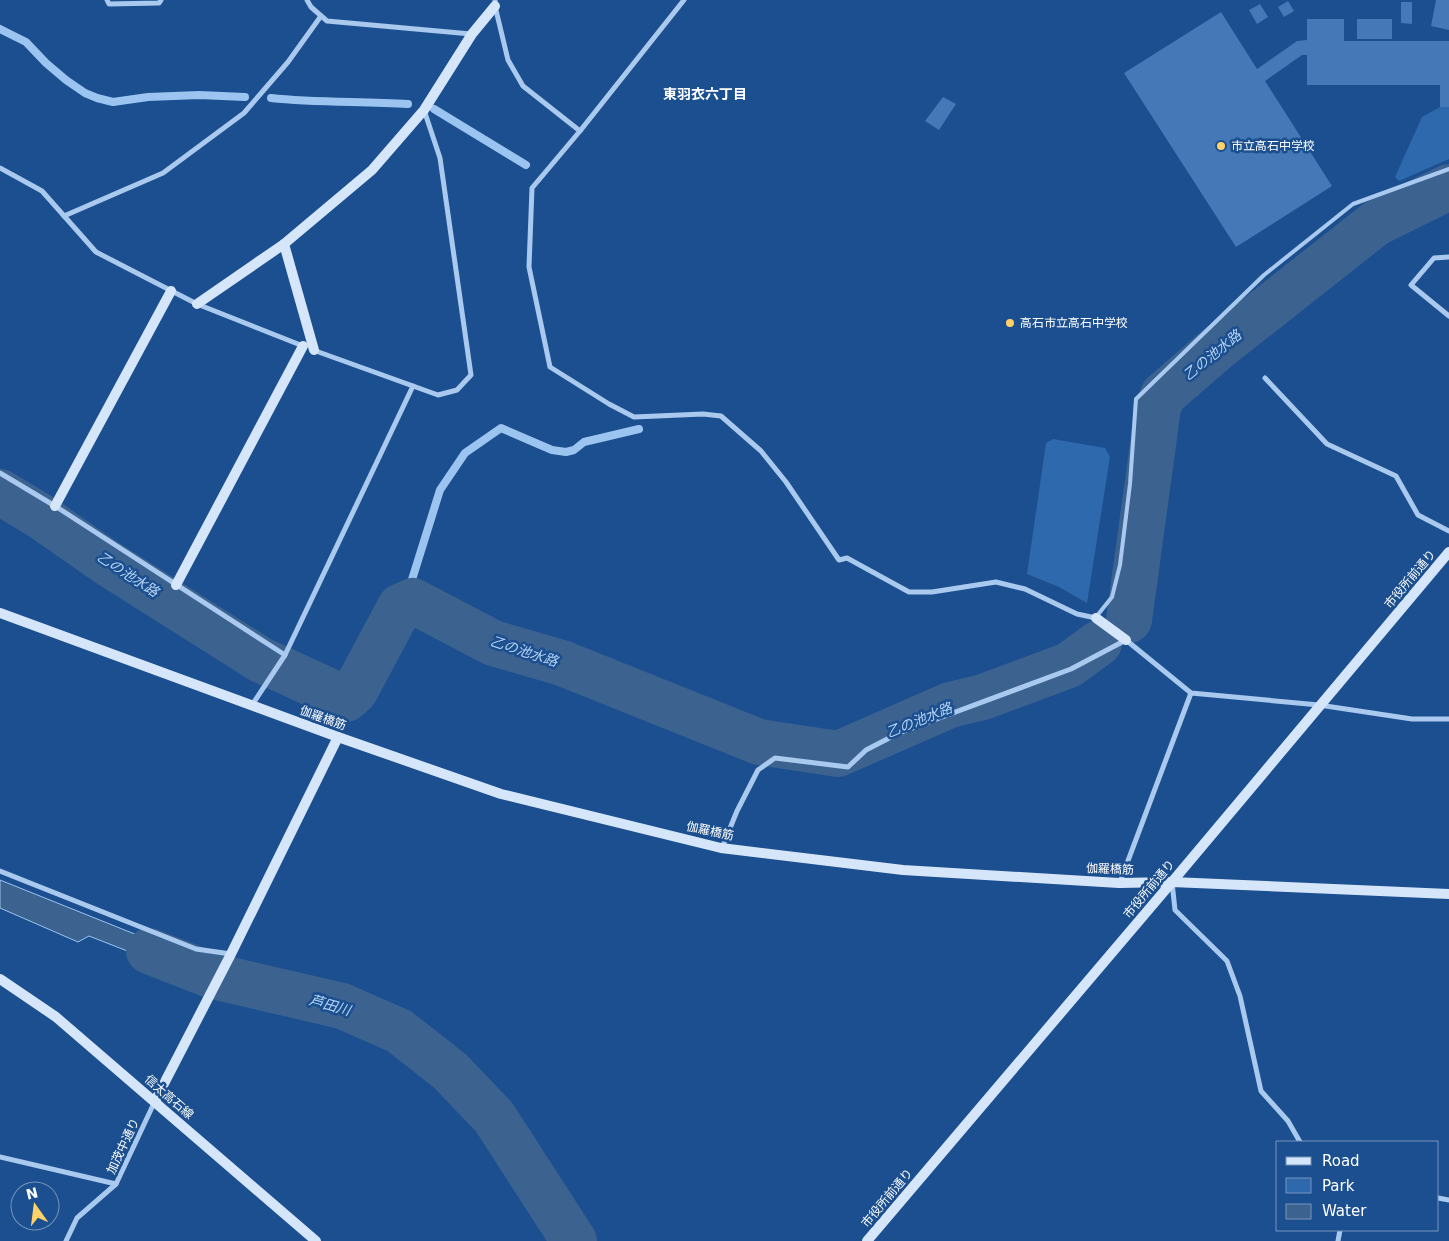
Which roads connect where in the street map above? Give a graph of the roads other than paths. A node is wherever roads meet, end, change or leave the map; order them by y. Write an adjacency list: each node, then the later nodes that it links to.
1 (107, 0): 2 (street)
2 (161, 0)
3 (307, 0): 6 (street)
4 (684, 0): 9 (street)
5 (495, 3): 7 (street); 9 (street)
6 (321, 16): 7 (street); 12 (street)
7 (472, 34): 8 (street)
8 (425, 106): 13 (street); 21 (street)
9 (580, 131): 28 (street)
10 (0, 168): 12 (street)
11 (1449, 169): 28 (lane)
12 (64, 216): 15 (street)
13 (284, 244): 16 (street); 19 (street)
14 (1449, 257): 17 (street)
15 (171, 291): 16 (street); 23 (street)
16 (197, 304): 18 (street)
17 (1449, 316)
18 (303, 346): 19 (street); 26 (street)
19 (314, 350): 21 (street)
20 (1265, 378): 24 (street)
21 (413, 386): 30 (street)
22 (0, 473): 23 (street)
23 (54, 506): 26 (street)
24 (1449, 531)
25 (1449, 552): 32 (street, 市役所前通り)
26 (176, 585): 30 (street)
27 (0, 613): 33 (street, 伽羅橋筋)
28 (1096, 618): 29 (street)
29 (1126, 640): 31 (street); 36 (street)
30 (284, 657): 33 (street)
31 (1191, 694): 32 (street); 39 (street)
32 (1319, 705): 34 (street); 38 (street, 市役所前通り)
33 (251, 706): 35 (street, 伽羅橋筋)
34 (1449, 719)
35 (338, 737): 36 (street, 伽羅橋筋); 41 (street)
36 (721, 848): 39 (street, 伽羅橋筋)
37 (0, 871): 41 (street)
38 (1172, 882): 39 (street, 伽羅橋筋); 40 (street, 伽羅橋筋); 44 (street); 49 (street, 市役所前通り)
39 (1119, 883)
40 (1449, 894)
41 (229, 958): 43 (street)
42 (0, 979): 43 (street, 信太高石線)
43 (154, 1101): 46 (street, 加茂中通り); 48 (street, 信太高石線)
44 (1299, 1141)
45 (0, 1157): 46 (street)
46 (116, 1184): 47 (street, 加茂中通り)
47 (66, 1241)
48 (316, 1241)
49 (866, 1241)

